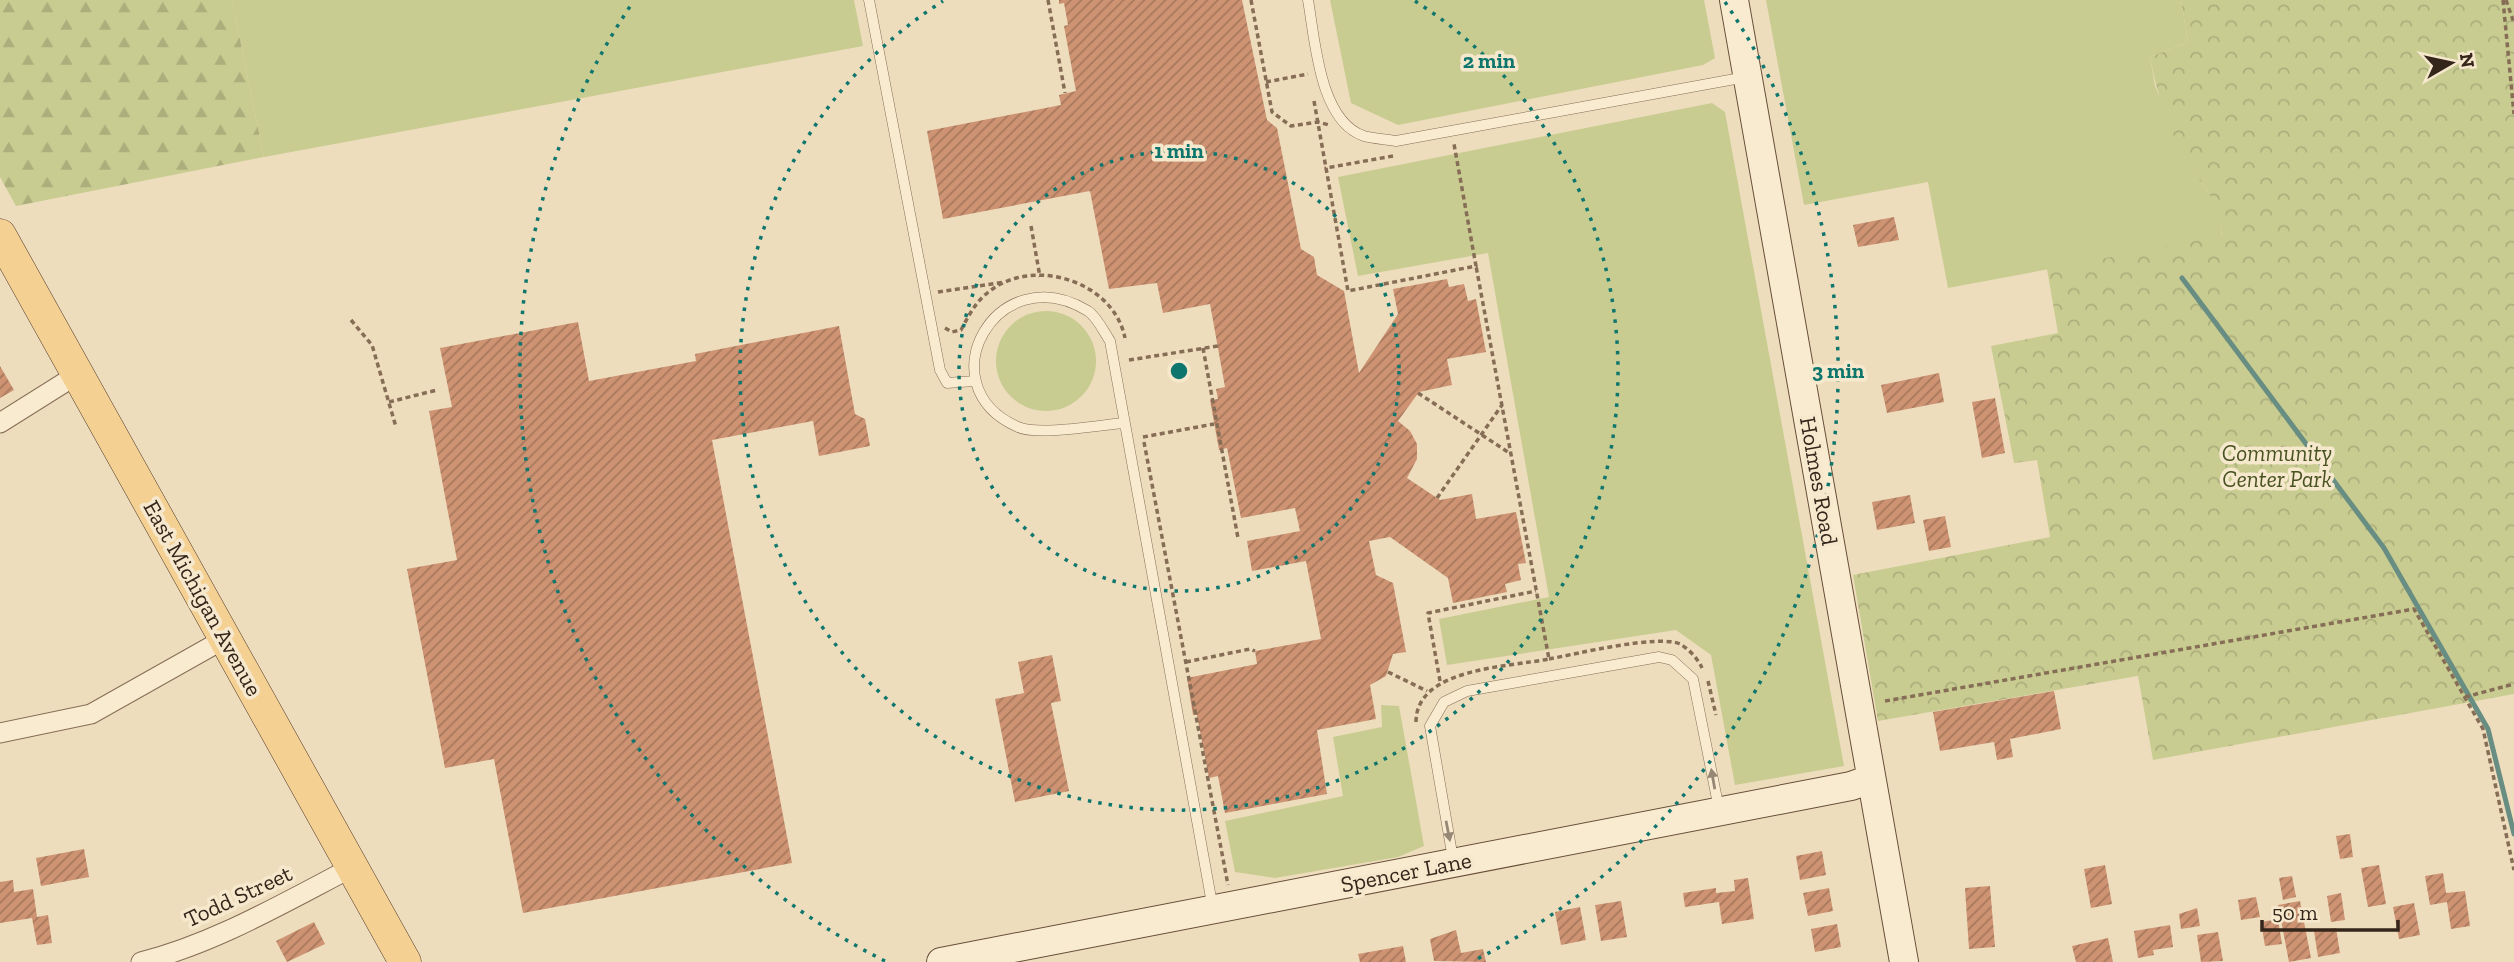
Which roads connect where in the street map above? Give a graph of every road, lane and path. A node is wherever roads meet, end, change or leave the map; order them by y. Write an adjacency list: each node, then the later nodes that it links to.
1 (869, 0): 29 (lane)
2 (1048, 0): 11 (path)
3 (1251, 0): 10 (path)
4 (1308, 0): 9 (lane)
5 (1734, 0): 9 (main road, Holmes Road)
6 (2505, 0): 7 (path); 12 (path)
7 (2514, 23)
8 (1308, 74): 10 (path)
9 (1747, 77): 57 (main road, Holmes Road)
10 (1266, 82): 13 (path)
11 (1066, 93)
12 (2514, 114)
13 (1338, 132)
14 (1442, 146): 20 (path)
15 (1374, 151): 17 (path)
16 (1406, 153): 17 (path)
17 (1394, 156): 20 (path)
18 (1031, 226): 21 (path)
19 (0, 235): 28 (main road, East Michigan Avenue)
20 (1476, 266): 33 (path)
21 (1040, 276)
22 (1016, 280): 23 (path)
23 (938, 292)
24 (351, 320): 32 (path)
25 (1218, 346): 26 (path)
26 (1203, 348): 27 (path); 42 (path)
27 (1129, 360)
28 (78, 374): 34 (street); 44 (main road, East Michigan Avenue)
29 (974, 381): 35 (lane); 35 (lane)
30 (437, 390): 32 (path)
31 (1418, 393): 38 (path)
32 (389, 402): 37 (path)
33 (1502, 405): 38 (path); 40 (path)
34 (0, 423)
35 (1124, 423): 62 (lane)
36 (1214, 424): 39 (path)
37 (396, 427)
38 (1482, 435): 40 (path); 41 (path)
39 (1143, 437)
40 (1511, 454): 43 (path)
41 (1437, 498)
42 (1238, 538)
43 (1536, 592): 46 (path); 49 (path)
44 (226, 638): 56 (street); 60 (main road, East Michigan Avenue)
45 (1255, 651): 47 (path)
46 (1549, 659): 49 (path); 55 (path)
47 (1186, 662)
48 (1388, 673): 51 (path)
49 (1440, 682): 51 (path)
50 (2514, 684): 52 (path)
51 (1427, 691): 54 (path)
52 (2465, 697): 53 (path); 61 (path)
53 (1885, 701)
54 (1416, 723)
55 (1718, 725)
56 (0, 733)
57 (1871, 779): 58 (main road, Spencer Lane); 66 (main road, Holmes Road)
58 (1719, 810): 59 (main road, Spencer Lane); 59 (lane, one-way to 59)
59 (1454, 863): 62 (main road, Spencer Lane)
60 (353, 867): 63 (street, Todd Street); 64 (main road, East Michigan Avenue)
61 (2514, 870)
62 (1213, 909): 65 (main road, Spencer Lane)
63 (141, 962)
64 (405, 962)
65 (941, 962)
66 (1904, 962)

